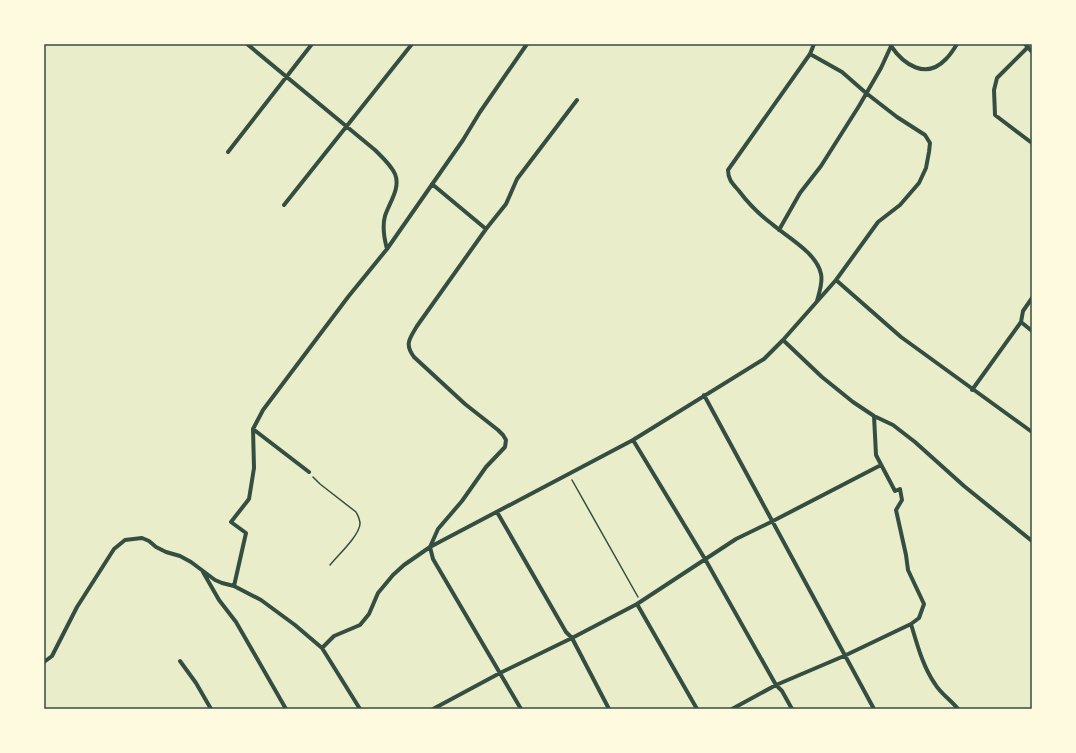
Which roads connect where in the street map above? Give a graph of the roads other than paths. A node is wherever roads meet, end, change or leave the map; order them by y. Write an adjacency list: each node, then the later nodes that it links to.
1 (247, 44): 11 (street)
2 (312, 44): 11 (street)
3 (412, 44): 14 (street)
4 (527, 44): 17 (street)
5 (814, 44): 10 (street)
6 (957, 44): 7 (street)
7 (891, 45): 12 (street)
8 (1026, 46): 9 (street); 15 (street)
9 (1032, 52)
10 (810, 54): 12 (street); 20 (street)
11 (287, 77): 14 (street); 16 (street)
12 (866, 93): 20 (street); 22 (street)
13 (577, 100): 19 (street)
14 (347, 126): 18 (street); 21 (street)
15 (1032, 143)
16 (228, 152)
17 (432, 184): 19 (street); 21 (street)
18 (284, 205)
19 (486, 229): 39 (street)
20 (779, 230): 24 (street)
21 (387, 249): 31 (street)
22 (836, 280): 24 (street); 28 (street)
23 (1032, 298): 25 (street)
24 (816, 303): 27 (street)
25 (1021, 322): 26 (street); 28 (street)
26 (1032, 331)
27 (783, 340): 29 (street); 30 (street)
28 (972, 390): 32 (street)
29 (704, 395): 33 (street); 37 (street)
30 (874, 416): 34 (street); 38 (street)
31 (253, 429): 35 (street); 42 (street)
32 (1032, 432)
33 (633, 440): 36 (street); 40 (street)
34 (881, 465): 37 (street); 44 (street)
35 (309, 472)
36 (497, 512): 39 (street); 45 (street)
37 (771, 522): 40 (street); 47 (street)
38 (1032, 541)
39 (430, 547): 46 (street); 50 (street)
40 (705, 559): 43 (street); 51 (street)
41 (203, 572): 42 (street); 49 (street); 54 (street)
42 (234, 586): 46 (street)
43 (639, 603): 45 (street); 58 (street)
44 (911, 624): 47 (street); 62 (street)
45 (572, 638): 50 (street); 57 (street)
46 (322, 648): 55 (street)
47 (844, 656): 51 (street); 61 (street)
48 (180, 661): 53 (street)
49 (44, 662)
50 (500, 673): 52 (street); 56 (street)
51 (776, 684): 59 (street); 60 (street)
52 (436, 708)
53 (211, 709)
54 (286, 709)
55 (360, 709)
56 (521, 709)
57 (609, 709)
58 (697, 709)
59 (732, 709)
60 (792, 709)
61 (874, 709)
62 (958, 709)

